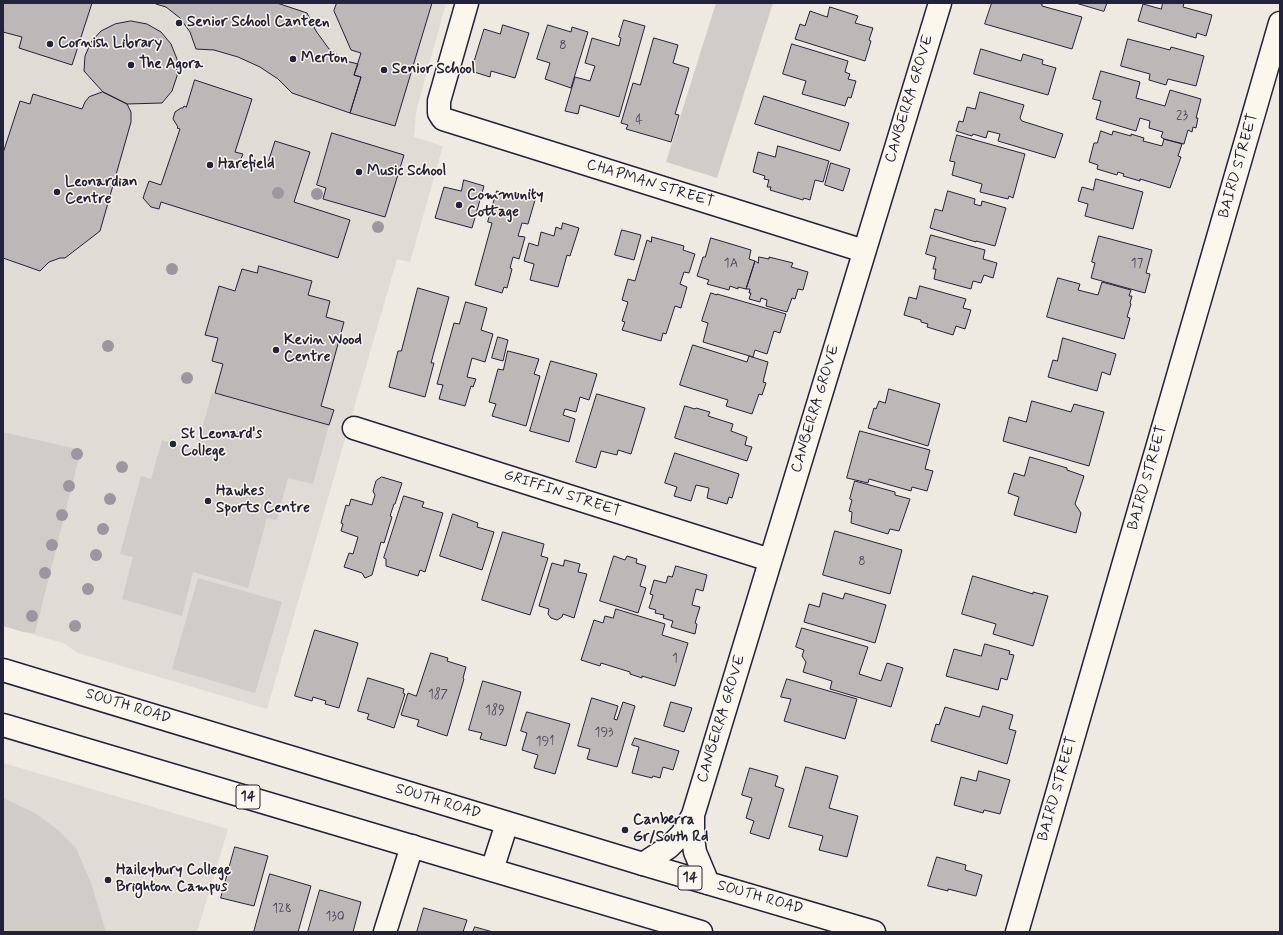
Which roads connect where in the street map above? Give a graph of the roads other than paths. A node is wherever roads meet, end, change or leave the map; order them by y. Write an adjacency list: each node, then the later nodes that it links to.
1 (467, 3): 4 (street, CHAPMAN STREET)
2 (940, 3): 4 (street, CANBERRA GROVE)
3 (1280, 23): 18 (street, BAIRD STREET)
4 (864, 251): 6 (street, CANBERRA GROVE)
5 (354, 428): 6 (street, GRIFFIN STREET)
6 (770, 560): 9 (street, CANBERRA GROVE)
7 (3, 670): 10 (street, SOUTH ROAD / 14)
8 (3, 725): 11 (street, 14)
9 (693, 815): 12 (street, CANBERRA GROVE); 14 (street, CANBERRA GROVE)
10 (507, 823): 12 (street, SOUTH ROAD / 14); 13 (street)
11 (412, 846): 13 (street, 14); 15 (street)
12 (643, 864): 14 (street, SOUTH ROAD / 14)
13 (492, 870): 16 (street, 14)
14 (708, 883): 17 (street, SOUTH ROAD / 14)
15 (385, 932)
16 (701, 932)
17 (874, 932)
18 (1017, 932)

